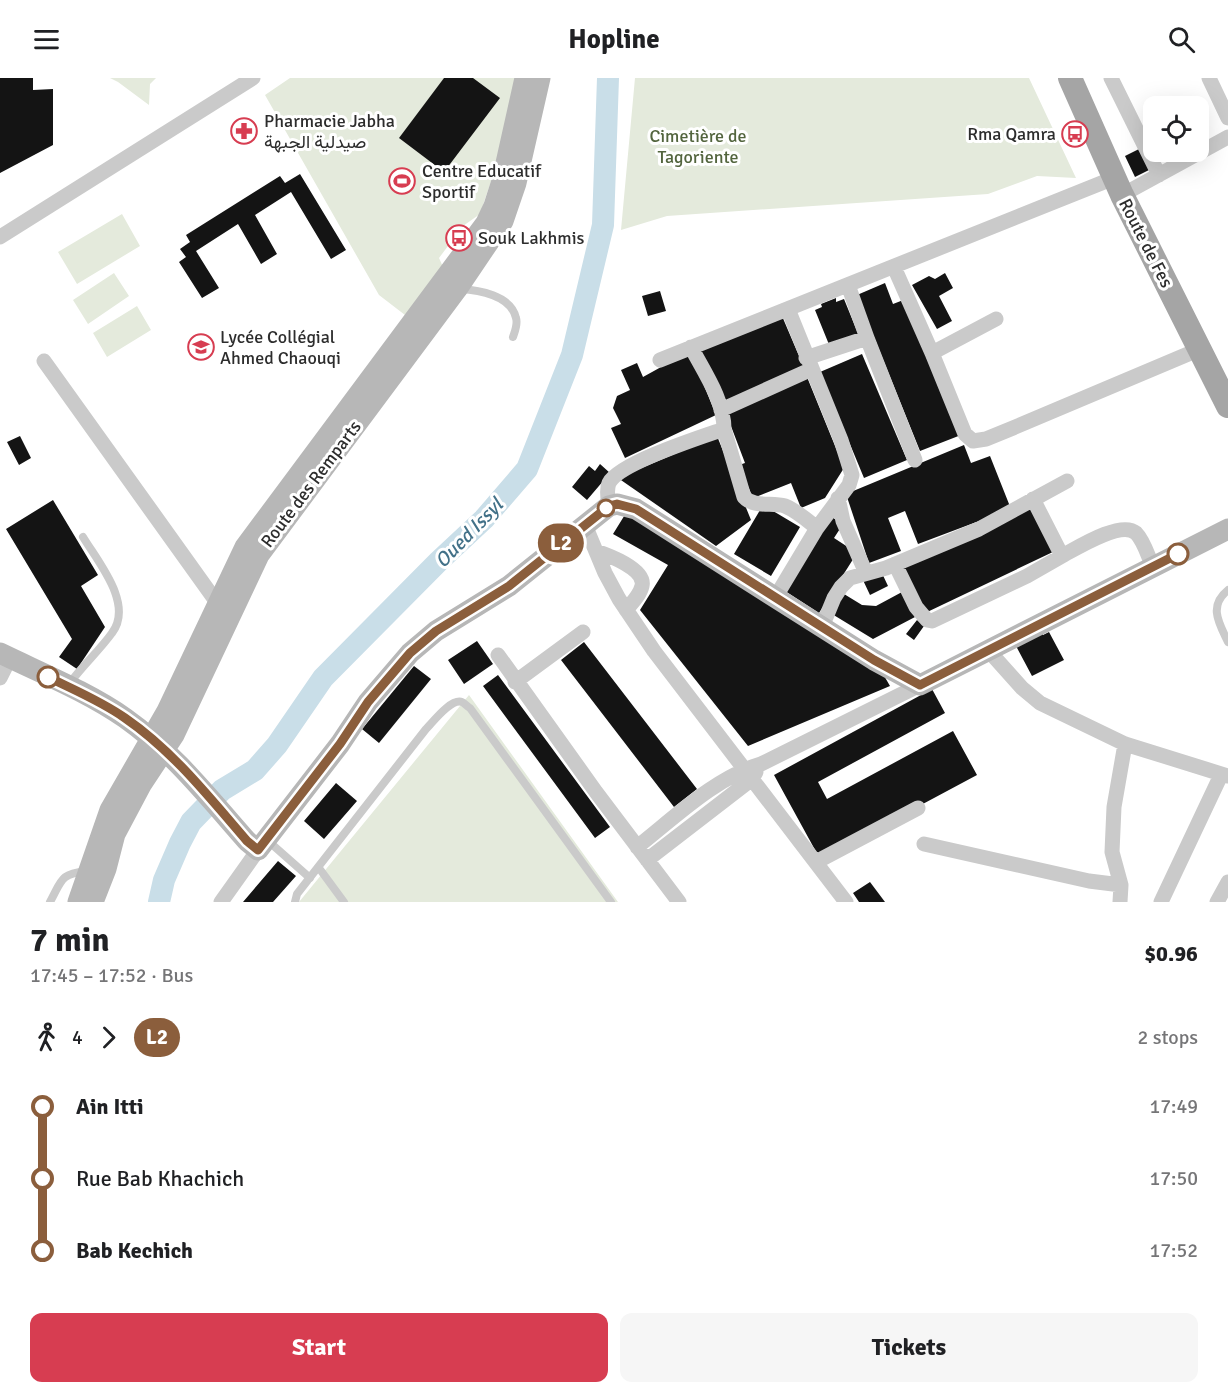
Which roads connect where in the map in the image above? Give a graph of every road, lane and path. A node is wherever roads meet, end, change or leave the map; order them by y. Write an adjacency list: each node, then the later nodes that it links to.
1 (253, 78): 11 (street)
2 (525, 78): 14 (main road, Route des Remparts)
3 (540, 78): 14 (main road, Route des Remparts)
4 (1070, 78): 10 (main road, Route de Fes)
5 (1111, 78): 9 (street)
6 (1209, 78): 7 (street)
7 (1228, 118)
8 (1228, 137): 9 (street)
9 (1159, 175): 10 (street)
10 (1118, 187): 12 (street); 20 (main road, Route de Fes)
11 (0, 237)
12 (894, 267): 13 (street); 21 (street)
13 (848, 285): 15 (street); 18 (street)
14 (449, 286): 17 (lane); 44 (main road, Route des Remparts); 56 (main road, Route des Remparts)
15 (788, 309): 19 (street); 24 (street)
16 (996, 319): 21 (street)
17 (513, 337)
18 (867, 338): 24 (street); 28 (street)
19 (692, 347): 22 (street); 26 (street)
20 (1200, 349): 21 (street); 25 (main road, Route de Fes)
21 (932, 353)
22 (660, 360)
23 (44, 361): 44 (street)
24 (809, 364): 26 (street); 30 (street)
25 (1228, 406)
26 (721, 410): 27 (street)
27 (724, 429): 32 (street); 34 (street)
28 (915, 460)
29 (1067, 481): 31 (street)
30 (838, 498): 34 (street); 41 (street)
31 (1033, 500): 38 (street); 39 (street)
32 (609, 506): 33 (main road); 43 (main road)
33 (585, 525): 37 (street); 61 (main road)
34 (817, 528): 43 (street)
35 (1228, 529): 40 (main road)
36 (83, 537): 55 (lane)
37 (596, 551): 45 (street); 45 (street)
38 (1062, 556): 39 (street); 40 (street)
39 (895, 564): 41 (street)
40 (1153, 567): 49 (main road)
41 (866, 573): 46 (street)
42 (1228, 590): 48 (lane)
43 (775, 598): 46 (main road)
44 (218, 604): 56 (main road, Route des Remparts)
45 (627, 610): 58 (street)
46 (822, 627): 54 (main road)
47 (583, 632): 53 (street)
48 (1228, 642)
49 (988, 650): 54 (main road); 57 (street)
50 (5, 655): 52 (street); 55 (main road)
51 (498, 655): 53 (street)
52 (0, 678)
53 (515, 682): 63 (street)
54 (920, 685): 58 (street)
55 (68, 687): 56 (main road)
56 (158, 744): 61 (main road); 67 (main road, Route des Remparts); 73 (main road, Route des Remparts)
57 (1125, 744): 59 (street); 70 (street)
58 (748, 774): 63 (street); 64 (street); 65 (street)
59 (1225, 776): 81 (street)
60 (918, 808): 65 (street)
61 (257, 844): 68 (lane); 74 (street)
62 (924, 844): 70 (street)
63 (637, 847): 64 (street)
64 (647, 860): 78 (street)
65 (816, 862): 79 (street)
66 (319, 868): 68 (lane); 76 (lane); 77 (lane)
67 (88, 871): 71 (lane); 72 (main road, Route des Remparts)
68 (310, 878): 75 (lane)
69 (1228, 882): 82 (street)
70 (1121, 885): 80 (street)
71 (50, 902)
72 (78, 902)
73 (93, 902)
74 (221, 902)
75 (295, 902)
76 (344, 902)
77 (611, 902)
78 (679, 902)
79 (846, 902)
80 (1120, 902)
81 (1161, 902)
82 (1217, 902)

